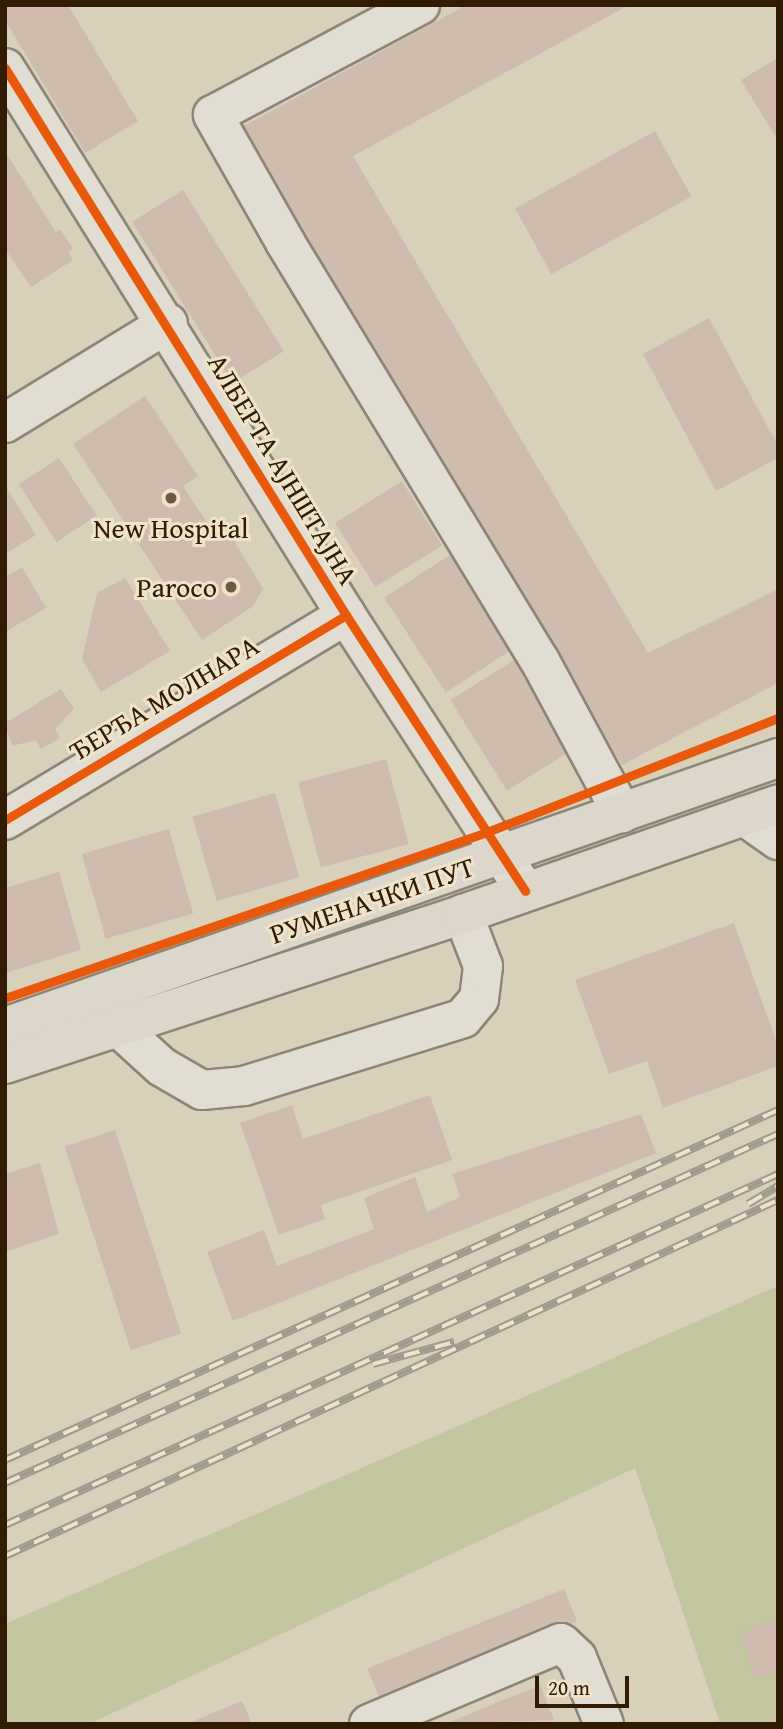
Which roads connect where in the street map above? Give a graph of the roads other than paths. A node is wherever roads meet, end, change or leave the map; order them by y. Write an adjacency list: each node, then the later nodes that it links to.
1 (420, 5): 8 (street)
2 (5, 68): 3 (street, АЛБЕРТА АЈНШТАЈНА)
3 (168, 323): 4 (street); 5 (street, АЛБЕРТА АЈНШТАЈНА)
4 (5, 423)
5 (346, 615): 9 (street, ЂЕРЂА МОЛНАРА); 11 (street, АЛБЕРТА АЈНШТАЈНА)
6 (778, 758): 8 (main road, РУМЕНАЧКИ ПУТ)
7 (761, 810): 10 (street); 12 (main road, РУМЕНАЧКИ ПУТ)
8 (622, 813): 11 (main road, РУМЕНАЧКИ ПУТ)
9 (5, 820)
10 (778, 840)
11 (502, 855): 12 (street, АЛБЕРТА АЈНШТАЈНА); 14 (main road, РУМЕНАЧКИ ПУТ)
12 (525, 891): 13 (main road, РУМЕНАЧКИ ПУТ)
13 (463, 914): 15 (main road, РУМЕНАЧКИ ПУТ); 15 (street)
14 (5, 1027)
15 (118, 1027): 16 (main road, РУМЕНАЧКИ ПУТ)
16 (5, 1065)
17 (593, 1720): 18 (street)
18 (369, 1724)

